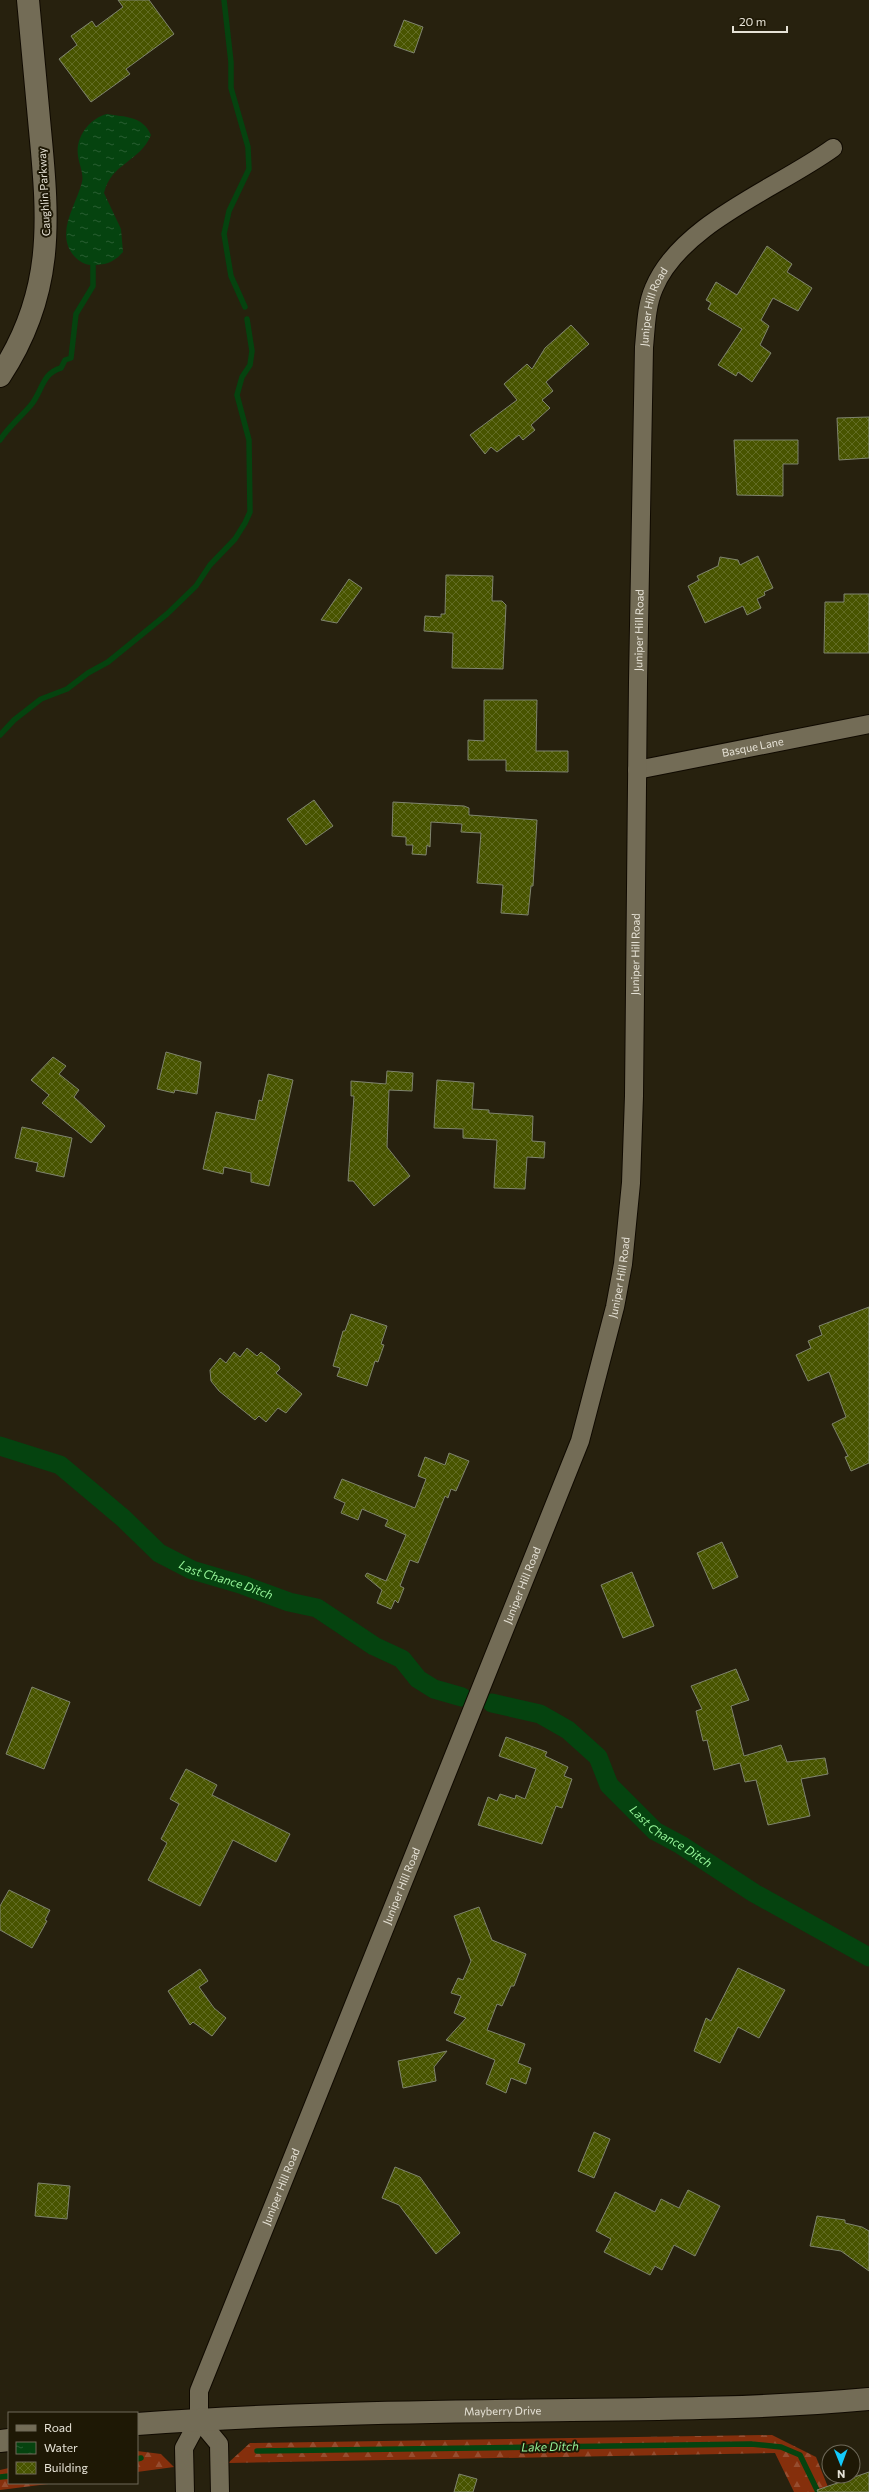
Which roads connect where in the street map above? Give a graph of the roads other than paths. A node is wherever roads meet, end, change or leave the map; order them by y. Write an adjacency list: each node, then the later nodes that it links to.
1 (28, 0): 3 (main road, Caughlin Parkway)
2 (833, 148): 5 (street, Juniper Hill Road)
3 (0, 376)
4 (869, 724): 5 (street, Basque Lane)
5 (637, 770): 7 (street, Juniper Hill Road)
6 (869, 2399): 7 (main road, Mayberry Drive)
7 (199, 2420): 8 (main road, Mayberry Drive); 9 (street); 10 (street)
8 (138, 2424)
9 (185, 2492)
10 (220, 2492)

